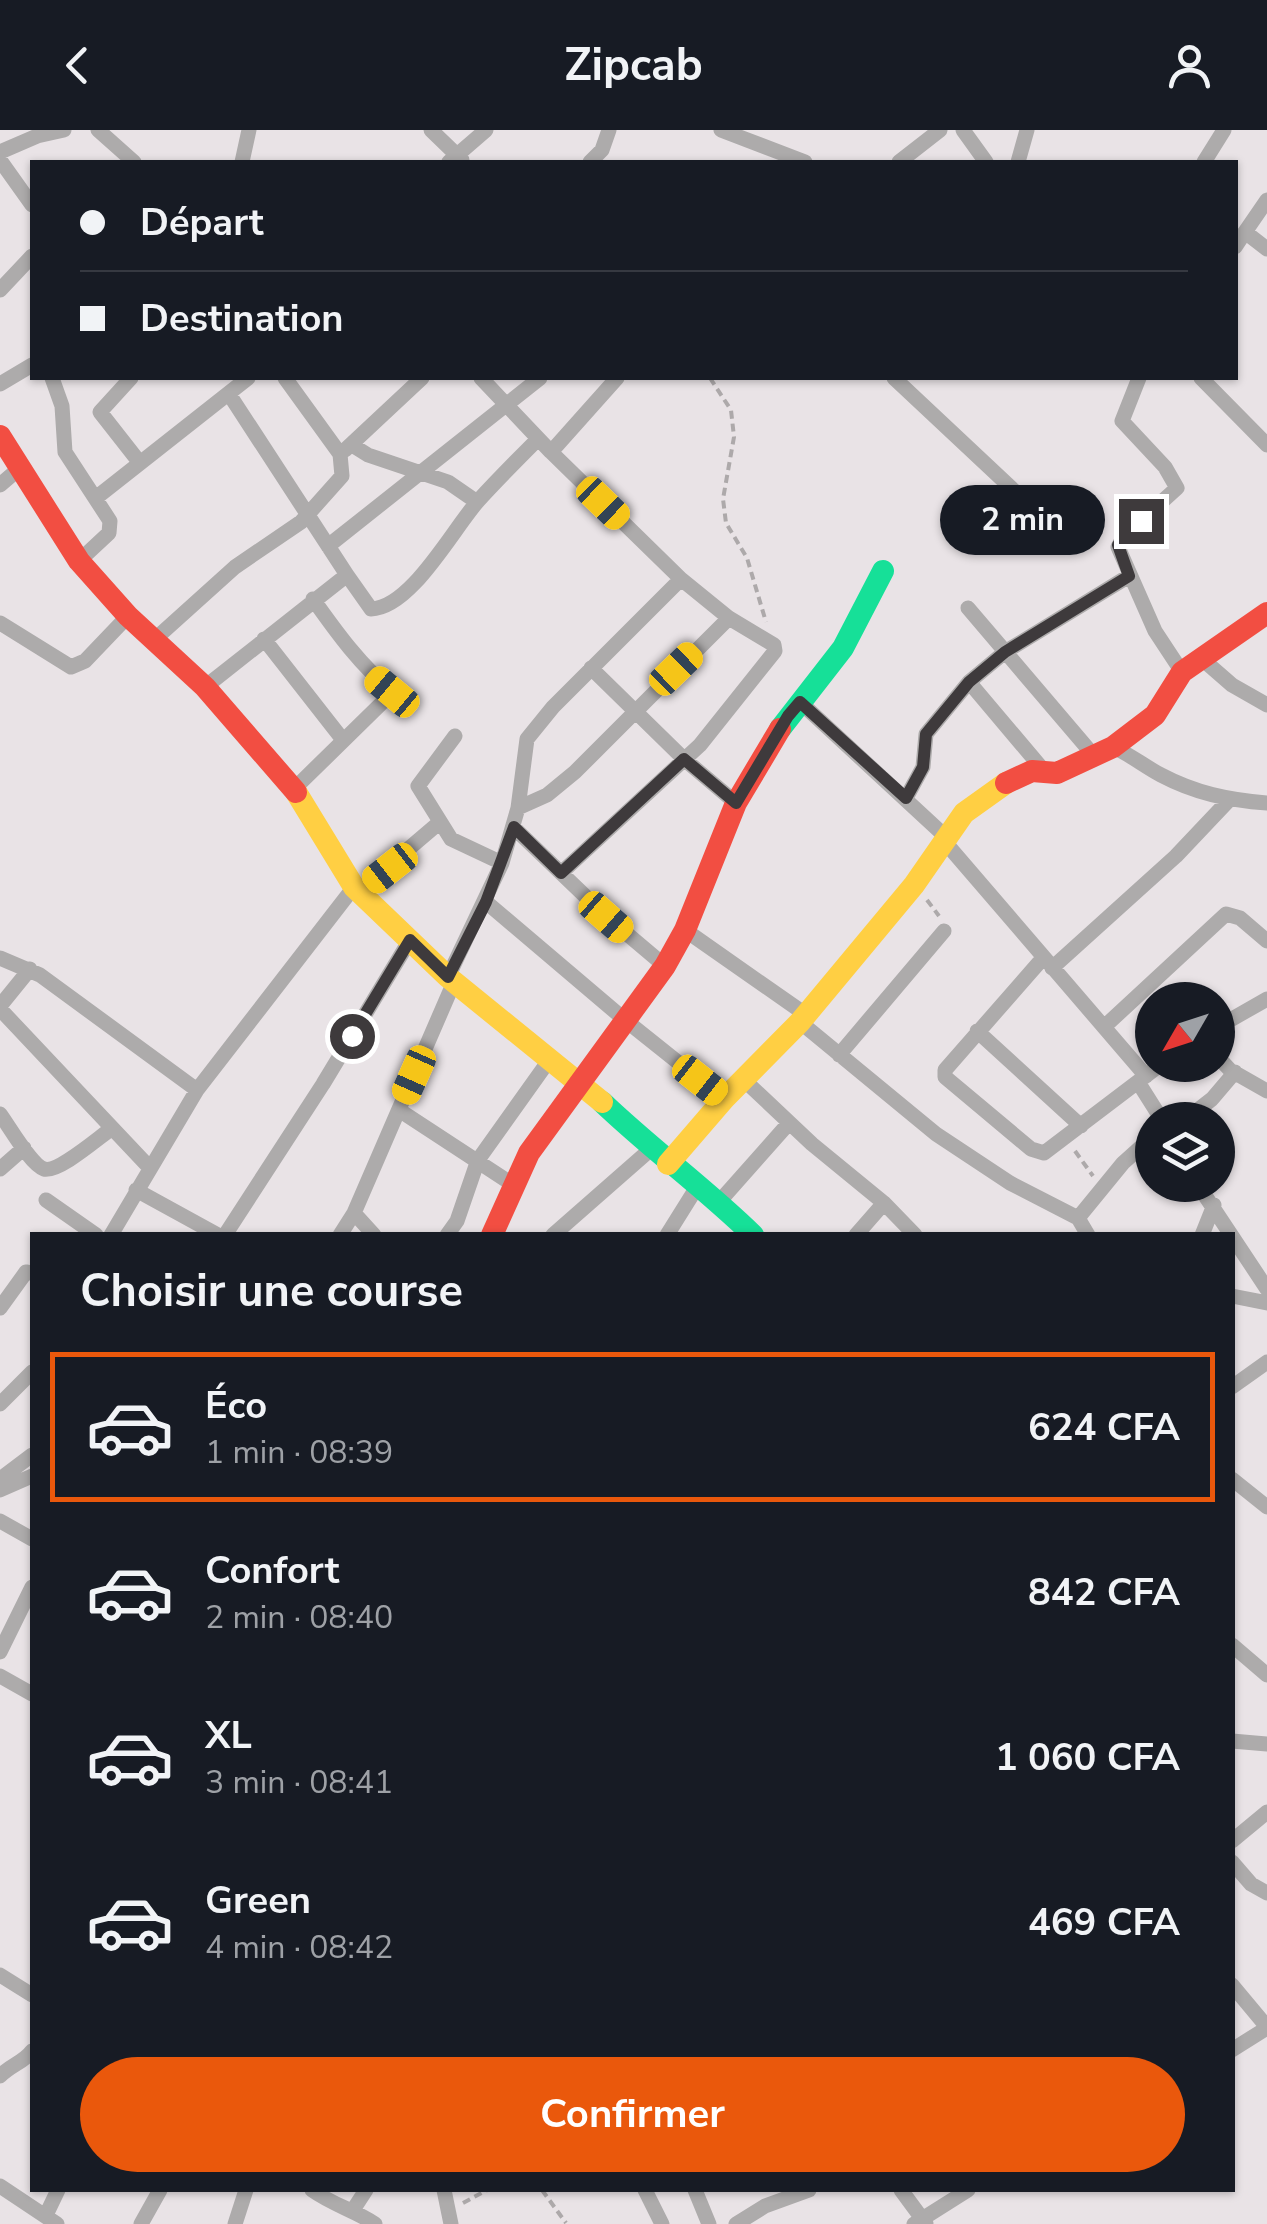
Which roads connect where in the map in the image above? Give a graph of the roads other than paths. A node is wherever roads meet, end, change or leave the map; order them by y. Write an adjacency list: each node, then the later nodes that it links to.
1 (64, 130): 12 (street)
2 (98, 130): 14 (street)
3 (249, 130): 15 (street)
4 (431, 130): 16 (street)
5 (486, 130): 16 (street)
6 (609, 130): 17 (street)
7 (721, 130): 18 (street)
8 (940, 130): 19 (street)
9 (962, 130): 20 (street)
10 (1027, 130): 21 (street)
11 (1224, 130): 22 (street)
12 (0, 152)
13 (0, 160): 24 (street)
14 (132, 160)
15 (242, 160)
16 (457, 160)
17 (592, 160)
18 (800, 160)
19 (901, 160)
20 (984, 160)
21 (1019, 160)
22 (1205, 160)
23 (1267, 200): 25 (street)
24 (30, 202)
25 (1245, 232): 26 (street); 27 (street)
26 (1238, 243)
27 (1267, 249)
28 (30, 258): 29 (street)
29 (0, 290)
30 (30, 367): 42 (street)
31 (53, 380): 54 (street)
32 (129, 380): 50 (street)
33 (246, 380): 43 (street)
34 (292, 380): 48 (street)
35 (418, 380): 48 (street)
36 (484, 380): 44 (street)
37 (537, 380): 44 (street)
38 (615, 380): 49 (street)
39 (896, 380): 56 (street)
40 (1138, 380): 62 (street)
41 (1203, 380): 47 (street)
42 (0, 384)
43 (229, 394): 50 (street); 57 (street)
44 (504, 404): 46 (street); 52 (street)
45 (0, 436): 51 (street)
46 (538, 439): 49 (street); 55 (street)
47 (1267, 445)
48 (346, 450): 52 (street); 57 (street)
49 (551, 452): 63 (street)
50 (140, 463): 54 (street)
51 (20, 467): 53 (street); 59 (street)
52 (424, 472): 55 (street); 58 (street)
53 (0, 486)
54 (97, 498): 59 (street)
55 (478, 502): 61 (street)
56 (1039, 514)
57 (307, 515): 58 (street); 71 (street)
58 (328, 546): 61 (street)
59 (79, 561): 67 (street)
60 (882, 571): 78 (street)
61 (347, 575): 64 (street)
62 (1129, 576): 72 (street); 75 (street)
63 (681, 580): 68 (street); 74 (street)
64 (312, 599): 70 (street); 82 (street)
65 (968, 608): 72 (street)
66 (1267, 614): 73 (street)
67 (128, 616): 69 (street); 71 (street)
68 (729, 618): 80 (street); 84 (street)
69 (0, 623)
70 (264, 639): 77 (street); 82 (street)
71 (154, 640): 77 (street)
72 (1005, 652): 76 (street); 83 (street)
73 (1201, 658): 75 (street); 79 (street)
74 (591, 668): 80 (street); 91 (street)
75 (1182, 672): 83 (street)
76 (969, 682): 85 (street); 87 (street)
77 (205, 688): 86 (street)
78 (800, 702): 87 (street); 90 (street)
79 (1267, 705)
80 (635, 712): 84 (street); 91 (street)
81 (454, 736): 92 (street)
82 (343, 740): 86 (street)
83 (1104, 752): 85 (street); 88 (street)
84 (684, 759): 90 (street); 96 (street)
85 (1044, 772): 94 (street)
86 (294, 789): 97 (street)
87 (906, 798): 94 (street)
88 (1229, 800): 89 (street); 104 (street)
89 (1267, 802)
90 (736, 803): 99 (street)
91 (518, 808): 93 (street)
92 (440, 822): 95 (street); 97 (street)
93 (514, 827): 95 (street); 96 (street)
94 (945, 839): 104 (street); 111 (street)
95 (502, 863): 98 (street)
96 (561, 873): 105 (street)
97 (356, 889): 101 (street); 123 (street)
98 (486, 902): 107 (street); 112 (street)
99 (686, 930): 105 (street); 111 (street)
100 (944, 931): 115 (street)
101 (410, 940): 107 (street); 151 (street)
102 (1267, 941): 113 (street)
103 (0, 958): 106 (street)
104 (1048, 964): 113 (street); 114 (street)
105 (665, 966): 112 (street)
106 (30, 970): 109 (street); 123 (street)
107 (451, 980): 116 (street); 127 (street)
108 (1267, 999): 110 (street)
109 (0, 1008): 131 (street)
110 (1235, 1017)
111 (802, 1018): 115 (street); 119 (street)
112 (625, 1020): 122 (street); 125 (street)
113 (1104, 1027): 117 (street)
114 (978, 1032): 130 (street); 130 (street)
115 (839, 1055): 147 (street)
116 (550, 1059): 122 (street); 135 (street)
117 (1135, 1069)
118 (1235, 1072): 124 (street)
119 (742, 1079): 125 (street); 129 (street)
120 (1138, 1082): 130 (street)
121 (1226, 1082): 126 (street)
122 (581, 1083): 134 (street); 138 (street)
123 (197, 1090): 136 (street)
124 (1267, 1091)
125 (724, 1098): 134 (street)
126 (1208, 1102)
127 (399, 1110): 135 (street); 146 (street)
128 (0, 1114): 132 (street)
129 (790, 1124): 142 (street); 144 (street)
130 (1082, 1126)
131 (111, 1129): 132 (street); 136 (street)
132 (24, 1148): 137 (street)
133 (1135, 1154): 147 (street)
134 (659, 1156): 139 (street); 156 (street)
135 (478, 1160): 138 (street); 154 (street)
136 (149, 1167): 140 (street)
137 (0, 1169)
138 (512, 1184): 155 (street)
139 (697, 1187): 142 (street); 157 (street)
140 (136, 1190): 149 (street); 150 (street)
141 (46, 1200): 148 (street)
142 (719, 1202): 158 (street)
143 (1212, 1202): 145 (street)
144 (884, 1203): 159 (street); 160 (street)
145 (1214, 1205): 162 (street); 163 (street)
146 (354, 1213): 152 (street); 153 (street)
147 (1078, 1218): 161 (street)
148 (92, 1232)
149 (113, 1232)
150 (216, 1232)
151 (224, 1232)
152 (342, 1232)
153 (371, 1232)
154 (448, 1232)
155 (494, 1232)
156 (557, 1232)
157 (669, 1232)
158 (750, 1232)
159 (859, 1232)
160 (912, 1232)
161 (1086, 1232)
162 (1203, 1232)
163 (1231, 1232)
164 (1235, 1238): 166 (street)
165 (30, 1272): 169 (street)
166 (1267, 1288)
167 (1235, 1297): 168 (street)
168 (1267, 1304)
169 (0, 1308)
170 (1266, 1364): 172 (street)
171 (30, 1374): 173 (street)
172 (1235, 1385)
173 (0, 1404)
174 (30, 1456): 176 (street)
175 (30, 1477): 178 (street)
176 (0, 1479)
177 (1235, 1481): 179 (street)
178 (0, 1490)
179 (1267, 1508)
180 (0, 1521): 181 (street)
181 (30, 1538)
182 (30, 1591): 184 (street)
183 (1235, 1647): 185 (street)
184 (0, 1652)
185 (1267, 1675)
186 (0, 1676): 187 (street)
187 (30, 1693)
188 (1235, 1741): 189 (street)
189 (1267, 1744)
190 (1267, 1812): 191 (street)
191 (1235, 1839)
192 (1235, 1865): 193 (street)
193 (1267, 1893)
194 (0, 1975): 196 (street)
195 (1235, 1988): 197 (street)
196 (30, 1994)
197 (1266, 2022): 198 (street)
198 (1235, 2048)
199 (30, 2053): 200 (street)
200 (0, 2076)
201 (0, 2186): 215 (street)
202 (58, 2192): 215 (street)
203 (159, 2192): 217 (street)
204 (245, 2192): 218 (street)
205 (315, 2192): 213 (street)
206 (365, 2192): 213 (street)
207 (444, 2192): 214 (street)
208 (645, 2192): 220 (street)
209 (696, 2192): 221 (street)
210 (798, 2192): 222 (street)
211 (902, 2192): 216 (street)
212 (965, 2192): 216 (street)
213 (353, 2210): 219 (street)
214 (450, 2217)
215 (52, 2220)
216 (921, 2222)
217 (140, 2224)
218 (236, 2224)
219 (375, 2224)
220 (662, 2224)
221 (710, 2224)
222 (736, 2224)

